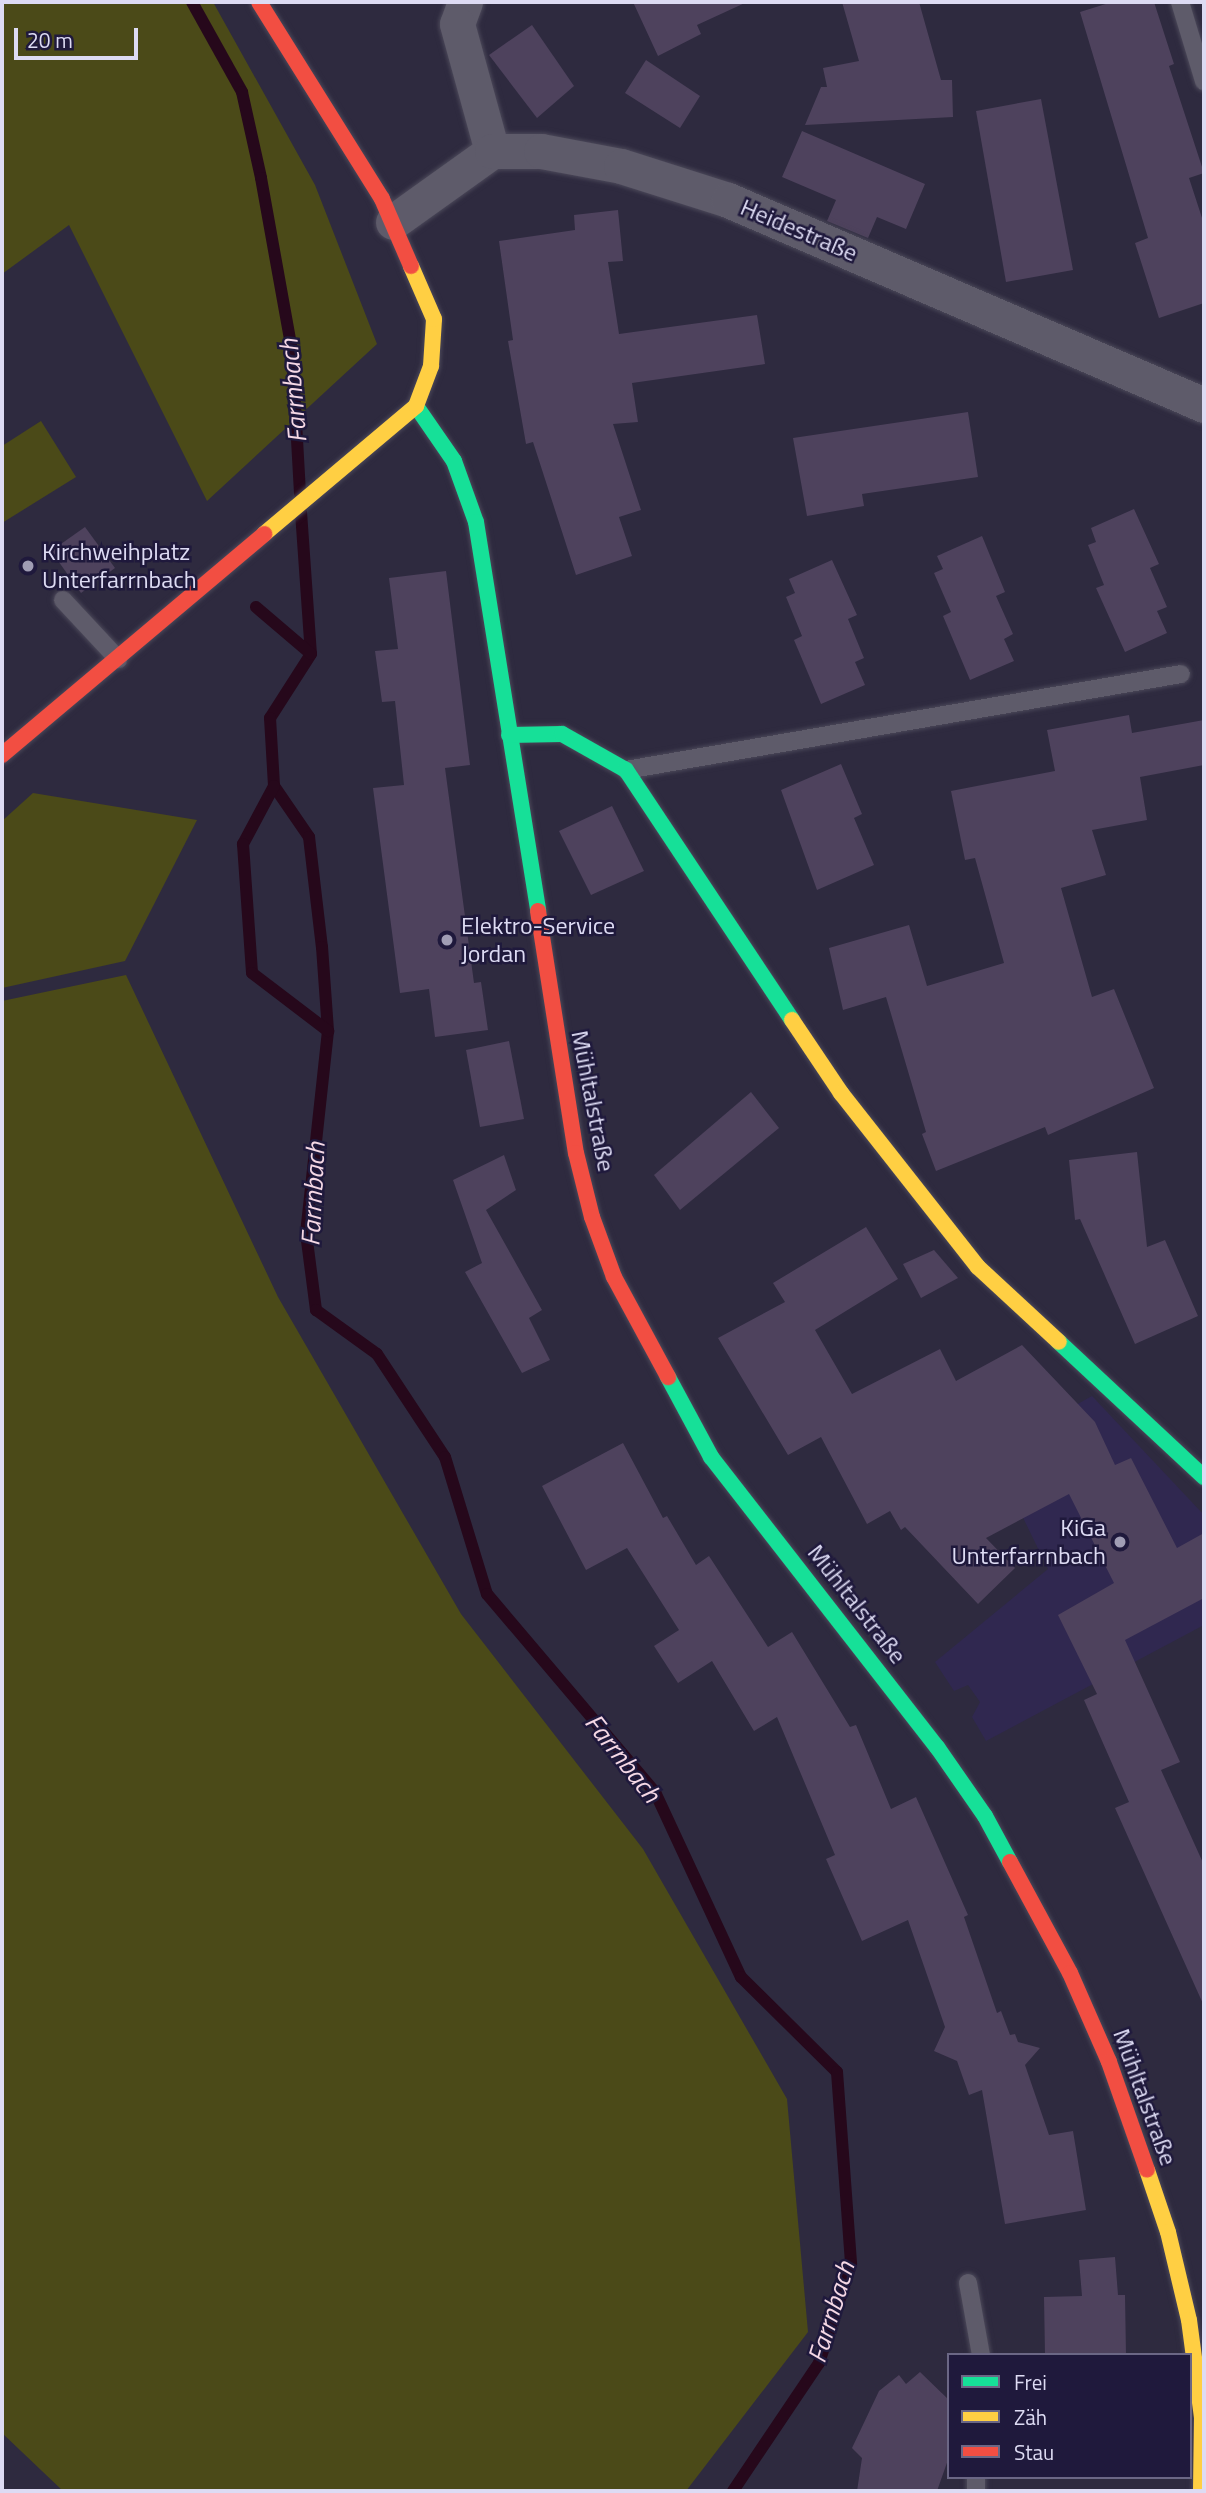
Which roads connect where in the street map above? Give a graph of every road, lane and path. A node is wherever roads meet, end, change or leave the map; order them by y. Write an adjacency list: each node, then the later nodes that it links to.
1 (259, 2): 6 (street)
2 (465, 2): 5 (street)
3 (1180, 2): 4 (lane)
4 (1204, 81)
5 (492, 151): 6 (street); 7 (street, Heidestraße)
6 (393, 222): 8 (street)
7 (1204, 405)
8 (416, 406): 10 (street); 12 (street, Mühltalstraße)
9 (64, 600): 10 (lane)
10 (118, 659): 13 (street)
11 (1181, 674): 14 (lane)
12 (509, 735): 14 (street); 18 (street, Mühltalstraße)
13 (2, 754)
14 (626, 770): 15 (street)
15 (1204, 1477)
16 (968, 2283): 17 (lane)
17 (981, 2353)
18 (1203, 2420): 19 (street, Mühltalstraße)
19 (1201, 2491)

